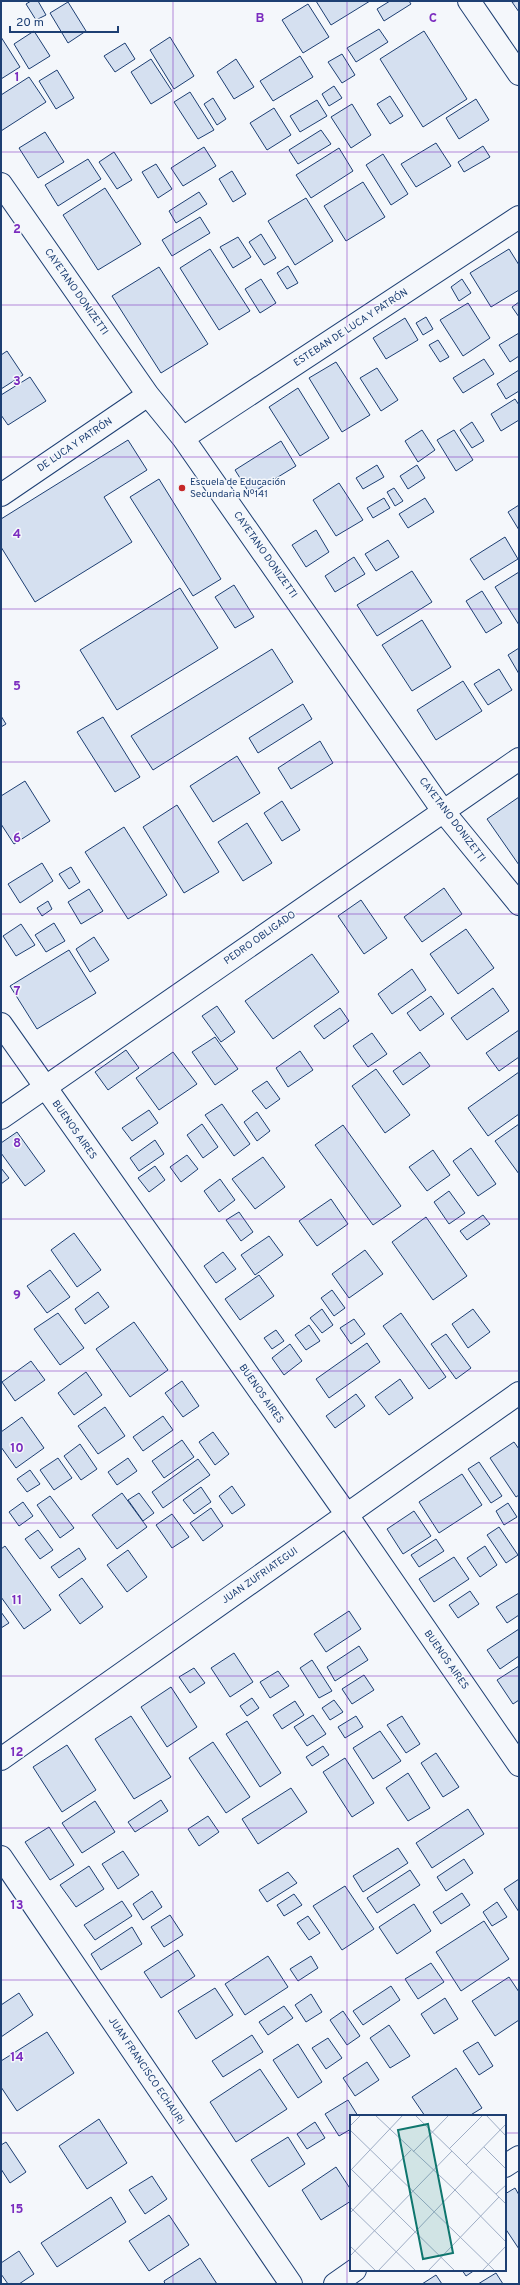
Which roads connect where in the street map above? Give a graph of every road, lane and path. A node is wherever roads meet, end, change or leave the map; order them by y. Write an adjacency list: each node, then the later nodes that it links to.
1 (469, 1): 2 (street)
2 (519, 74)
3 (1, 184): 5 (street, CAYETANO DONIZETTI)
4 (519, 217): 6 (street, ESTEBAN DE LUCA Y PATRÓN)
5 (148, 395): 6 (street, CAYETANO DONIZETTI); 7 (street, DE LUCA Y PATRÓN)
6 (183, 438): 9 (street, CAYETANO DONIZETTI)
7 (1, 494)
8 (519, 759): 9 (street, PEDRO OBLIGADO)
9 (443, 811): 10 (street, CAYETANO DONIZETTI); 12 (street, PEDRO OBLIGADO)
10 (519, 904)
11 (1, 1024): 12 (street, BUENOS AIRES)
12 (45, 1088): 13 (street, PEDRO OBLIGADO); 15 (street, BUENOS AIRES)
13 (1, 1118)
14 (519, 1393): 15 (street, JUAN ZUFRIATEGUI)
15 (347, 1515): 16 (street, JUAN ZUFRIATEGUI); 17 (street, BUENOS AIRES)
16 (1, 1759)
17 (519, 1766)
18 (1, 1857): 22 (street, JUAN FRANCISCO ECHAURI)
19 (519, 2157): 20 (street)
20 (506, 2165)
21 (354, 2271): 23 (street)
22 (291, 2284)
23 (335, 2284)

